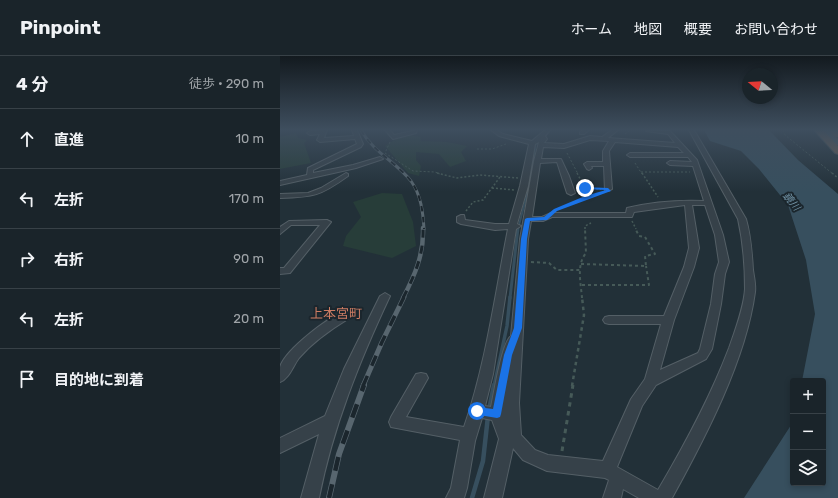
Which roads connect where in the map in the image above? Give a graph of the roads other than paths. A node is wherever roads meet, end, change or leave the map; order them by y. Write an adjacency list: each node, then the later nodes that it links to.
1 (349, 151): 16 (street)
2 (530, 151): 24 (street)
3 (539, 151): 10 (street)
4 (606, 151): 12 (street)
5 (685, 151): 8 (street)
6 (703, 151): 47 (street)
7 (630, 154): 8 (street)
8 (689, 155): 13 (street)
9 (380, 159): 16 (street)
10 (537, 161): 19 (street); 24 (street)
11 (670, 163): 13 (street)
12 (607, 164): 14 (street); 18 (street)
13 (695, 164): 22 (street)
14 (589, 168)
15 (346, 175): 20 (street)
16 (310, 176): 17 (street)
17 (280, 183)
18 (608, 189)
19 (571, 193)
20 (280, 196)
21 (688, 202): 22 (street); 24 (street); 30 (street)
22 (709, 203): 34 (street)
23 (461, 217): 24 (street)
24 (521, 222): 31 (street); 35 (street)
25 (280, 231): 26 (street)
26 (280, 271)
27 (385, 296): 37 (street)
28 (344, 316): 32 (street)
29 (609, 320): 30 (street)
30 (668, 320): 34 (street)
31 (518, 328): 36 (street); 39 (street)
32 (280, 377)
33 (421, 378): 38 (street)
34 (651, 381): 41 (street)
35 (478, 411): 36 (street); 38 (street)
36 (496, 414): 39 (street)
37 (329, 421): 40 (street); 42 (street)
38 (469, 435): 43 (street)
39 (511, 438): 41 (street); 44 (street)
40 (280, 446)
41 (613, 474): 45 (street); 46 (street)
42 (310, 498)
43 (455, 498)
44 (494, 498)
45 (612, 498)
46 (655, 498)
47 (663, 498)

